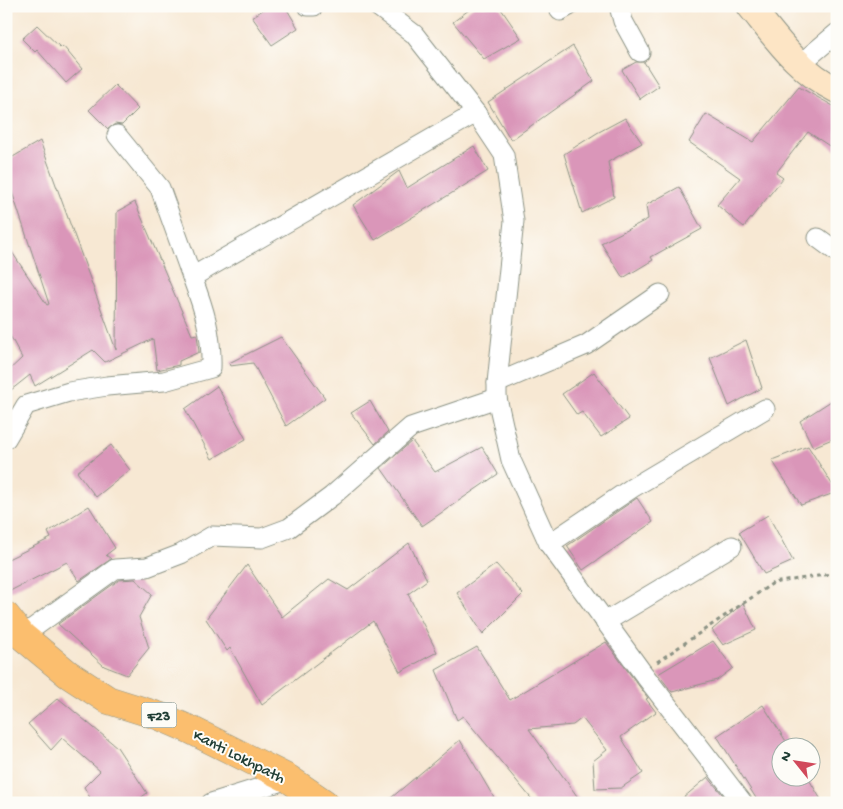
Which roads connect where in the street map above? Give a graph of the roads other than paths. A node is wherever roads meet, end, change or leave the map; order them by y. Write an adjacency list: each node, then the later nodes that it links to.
1 (308, 6): 2 (street)
2 (314, 6)
3 (377, 6): 10 (street)
4 (618, 6): 7 (street)
5 (750, 6): 8 (main road)
6 (837, 33): 8 (street)
7 (640, 52)
8 (799, 65): 9 (main road)
9 (837, 90)
10 (476, 113): 14 (street); 16 (street)
11 (118, 135): 14 (street)
12 (818, 238): 13 (street)
13 (837, 252)
14 (192, 277): 18 (street)
15 (660, 294): 16 (street)
16 (497, 390): 19 (street); 22 (street)
17 (765, 409): 19 (street)
18 (6, 439)
19 (548, 544): 21 (street)
20 (732, 546): 21 (street)
21 (605, 622): 26 (street)
22 (14, 626): 23 (main road, Kanti Lokhpath / F23)
23 (289, 779): 24 (street); 25 (main road, Kanti Lokhpath / F23)
24 (211, 803)
25 (324, 803)
26 (743, 803)

